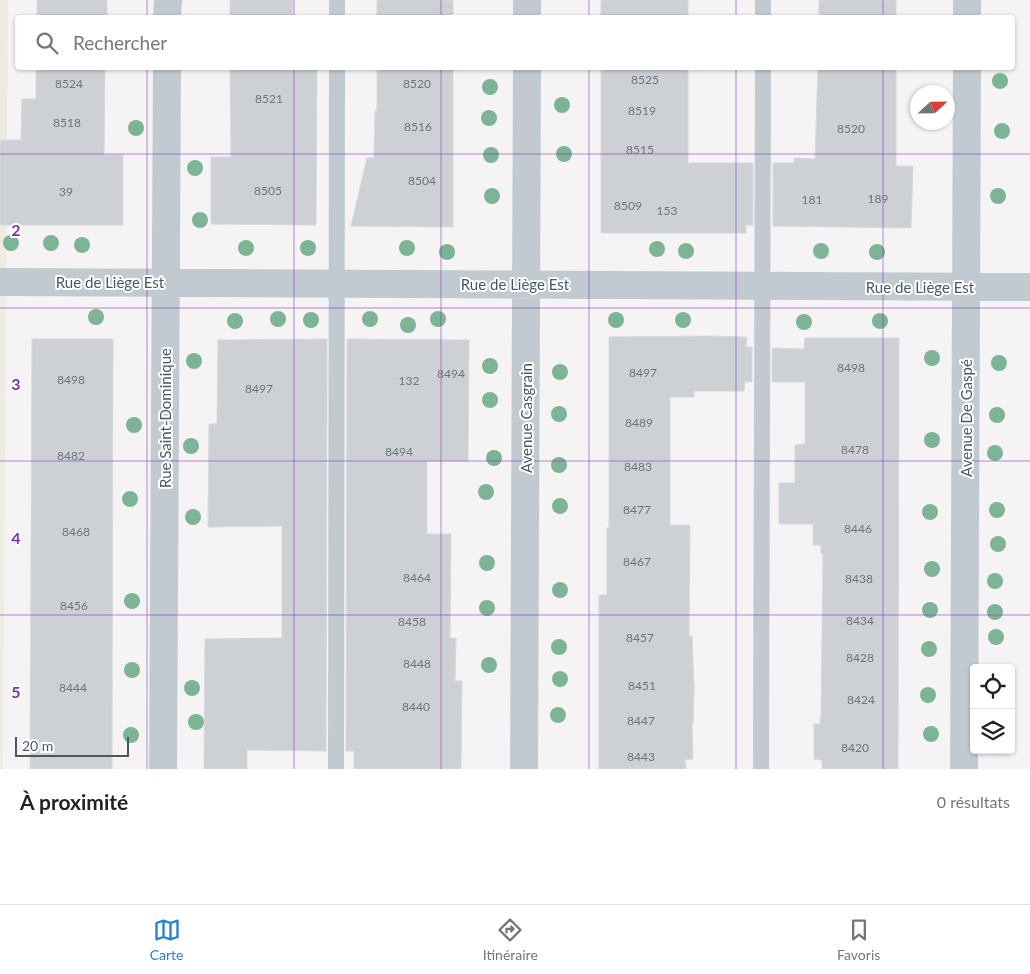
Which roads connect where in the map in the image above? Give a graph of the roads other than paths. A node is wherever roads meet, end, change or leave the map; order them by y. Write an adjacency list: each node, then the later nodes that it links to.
1 (168, 0): 6 (street)
2 (337, 0): 7 (lane)
3 (527, 0): 8 (street)
4 (763, 0): 9 (lane)
5 (967, 0): 10 (street)
6 (168, 15)
7 (337, 15)
8 (527, 15)
9 (763, 15)
10 (967, 15)
11 (167, 70): 17 (street, Rue Saint-Dominique)
12 (337, 70): 18 (lane)
13 (527, 70): 19 (street, Avenue Casgrain)
14 (763, 70): 20 (lane)
15 (966, 70): 21 (street, Avenue De Gaspé)
16 (0, 282): 17 (street, Rue de Liège Est)
17 (165, 282): 18 (street, Rue de Liège Est); 23 (street, Rue Saint-Dominique)
18 (336, 283): 19 (street, Rue de Liège Est); 24 (lane)
19 (526, 284): 20 (street, Rue de Liège Est); 25 (street, Avenue Casgrain)
20 (762, 286): 21 (street, Rue de Liège Est); 26 (lane)
21 (966, 287): 22 (street, Rue de Liège Est); 27 (street, Avenue De Gaspé)
22 (1030, 287)
23 (163, 769)
24 (336, 769)
25 (524, 769)
26 (762, 769)
27 (964, 769)

